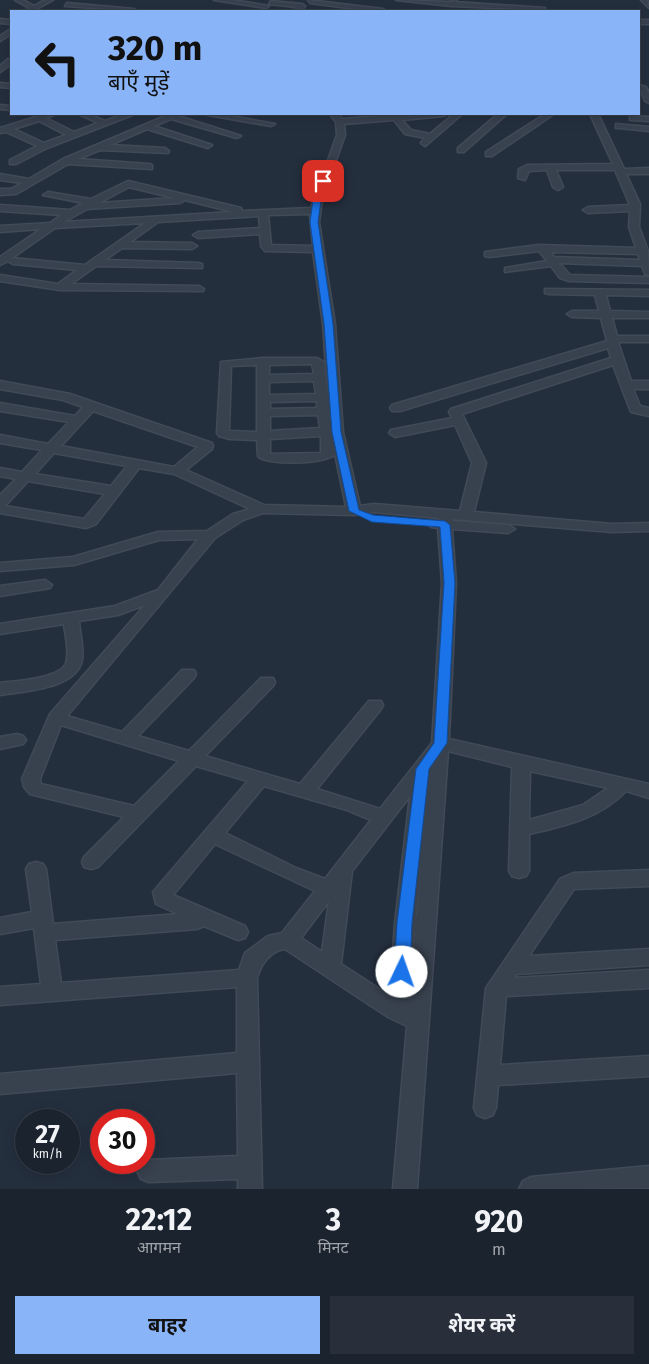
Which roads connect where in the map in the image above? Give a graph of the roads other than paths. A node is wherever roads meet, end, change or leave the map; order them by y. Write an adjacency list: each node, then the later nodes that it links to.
1 (18, 0): 15 (street)
2 (50, 0): 15 (street)
3 (106, 0): 11 (street)
4 (217, 0): 12 (street)
5 (374, 0): 16 (street)
6 (537, 0): 23 (street)
7 (644, 0): 14 (street)
8 (311, 1): 16 (street); 17 (street)
9 (396, 2): 10 (street)
10 (452, 2): 18 (street)
11 (83, 3): 13 (street); 19 (street)
12 (267, 4): 17 (street); 21 (street)
13 (67, 5)
14 (649, 6)
15 (32, 7)
16 (365, 7): 22 (street)
17 (300, 9)
18 (498, 9): 23 (street)
19 (109, 10): 20 (street)
20 (136, 10)
21 (252, 10)
22 (378, 10)
23 (543, 10)
24 (9, 17): 25 (street); 26 (street)
25 (0, 21)
26 (1, 36)
27 (10, 62): 28 (street)
28 (0, 70)
29 (644, 89): 30 (street)
30 (649, 102)
31 (49, 115): 44 (street)
32 (84, 115): 47 (street)
33 (128, 115): 47 (street)
34 (169, 115): 49 (street); 51 (street)
35 (208, 115): 51 (street)
36 (260, 115): 51 (street)
37 (417, 115): 43 (street)
38 (457, 115): 43 (street)
39 (502, 115): 61 (street)
40 (548, 115): 64 (street)
41 (594, 115): 69 (street)
42 (632, 116): 46 (street); 52 (street)
43 (396, 117): 45 (street)
44 (39, 118): 54 (street); 55 (street)
45 (337, 118): 86 (street)
46 (649, 118)
47 (104, 123): 55 (street)
48 (271, 124): 51 (street)
49 (145, 126): 56 (street); 58 (street)
50 (619, 126): 52 (street)
51 (239, 129)
52 (635, 129): 53 (street)
53 (649, 129)
54 (4, 130): 60 (street)
55 (73, 135): 60 (street)
56 (119, 136): 59 (street); 62 (street)
57 (0, 138): 60 (street)
58 (208, 145)
59 (95, 147): 62 (street); 65 (street)
60 (41, 148): 67 (street)
61 (462, 150)
62 (166, 151): 63 (street)
63 (177, 154)
64 (489, 154)
65 (66, 161): 68 (street); 71 (street)
66 (552, 164): 69 (street); 74 (street); 76 (street)
67 (32, 165)
68 (149, 167)
69 (619, 169): 70 (street); 82 (street)
70 (649, 171)
71 (46, 173): 72 (street); 75 (street)
72 (64, 176)
73 (0, 177): 75 (street)
74 (522, 178)
75 (28, 184): 78 (street); 80 (street)
76 (558, 188)
77 (154, 189): 79 (street); 80 (street); 81 (street)
78 (0, 192)
79 (194, 199): 81 (street); 88 (street)
80 (92, 202): 83 (street)
81 (128, 204): 83 (street)
82 (637, 205): 85 (street); 99 (street)
83 (82, 207): 87 (street)
84 (0, 209): 87 (street)
85 (588, 210)
86 (316, 211): 89 (street); 100 (street)
87 (72, 213): 91 (street)
88 (252, 213): 89 (street); 90 (street)
89 (264, 213): 93 (street)
90 (155, 220): 91 (street); 94 (street)
91 (53, 226): 92 (street); 104 (street)
92 (0, 229)
93 (265, 230): 95 (street); 100 (street)
94 (135, 234): 96 (street); 97 (street)
95 (198, 235)
96 (119, 245): 97 (street); 106 (street)
97 (172, 245): 98 (street)
98 (192, 246)
99 (645, 246): 101 (street); 108 (street)
100 (317, 249): 131 (street)
101 (543, 250): 102 (street); 105 (street)
102 (488, 254)
103 (13, 261): 106 (street)
104 (0, 262)
105 (553, 262): 108 (street); 109 (street); 111 (street)
106 (91, 265): 107 (street); 112 (street)
107 (198, 266)
108 (648, 267)
109 (509, 270)
110 (0, 278): 112 (street)
111 (649, 280)
112 (60, 287): 113 (street)
113 (199, 289)
114 (549, 291): 115 (street)
115 (600, 292): 116 (street); 118 (street)
116 (649, 293)
117 (572, 314): 118 (street)
118 (605, 314): 119 (street); 121 (street)
119 (649, 314)
120 (649, 339): 121 (street)
121 (612, 341): 122 (street); 129 (street)
122 (617, 360): 126 (street); 137 (street)
123 (263, 361): 124 (street); 125 (street); 141 (street)
124 (320, 377): 125 (street); 131 (street)
125 (263, 379): 130 (street)
126 (626, 385): 128 (street); 135 (street)
127 (0, 386): 132 (street)
128 (649, 386)
129 (439, 395): 134 (street); 137 (street)
130 (263, 399): 131 (street); 136 (street)
131 (326, 404): 136 (street); 139 (street); 152 (street)
132 (92, 405): 138 (street); 145 (street)
133 (0, 407): 138 (street)
134 (396, 408)
135 (649, 412)
136 (263, 413): 141 (street)
137 (457, 416): 140 (street); 153 (street)
138 (77, 420): 143 (street)
139 (326, 432): 141 (street); 141 (street)
140 (395, 433)
141 (263, 434)
142 (0, 439): 143 (street)
143 (51, 448): 144 (street); 147 (street)
144 (135, 464): 145 (street); 148 (street)
145 (177, 471): 151 (street)
146 (0, 472): 147 (street)
147 (25, 476): 148 (street); 149 (street)
148 (114, 491): 150 (street)
149 (0, 503)
150 (0, 509)
151 (262, 509): 152 (street); 156 (street)
152 (354, 511): 154 (street)
153 (466, 515): 154 (street); 155 (street)
154 (446, 519): 157 (street); 170 (street)
155 (649, 527)
156 (210, 535): 158 (street); 161 (street)
157 (649, 536)
158 (0, 567)
159 (45, 585): 160 (street)
160 (0, 591)
161 (165, 591): 162 (street); 168 (street)
162 (71, 618): 163 (street); 166 (street)
163 (0, 628)
164 (188, 674): 169 (street)
165 (267, 682): 171 (street)
166 (0, 690)
167 (375, 706): 177 (street)
168 (56, 718): 169 (street); 178 (street)
169 (126, 738): 171 (street)
170 (441, 743): 172 (street); 173 (street); 189 (street)
171 (192, 758): 174 (street); 178 (street)
172 (521, 763): 175 (street); 180 (street)
173 (422, 769): 179 (street); 189 (street)
174 (260, 778): 177 (street); 181 (street)
175 (622, 784): 176 (street); 180 (street)
176 (649, 791)
177 (304, 792): 179 (street)
178 (138, 814): 182 (street)
179 (382, 817): 183 (street)
180 (520, 828): 185 (street)
181 (212, 835): 187 (street); 192 (street)
182 (91, 862)
183 (344, 868): 187 (street); 196 (street)
184 (36, 869): 191 (street)
185 (519, 871)
186 (649, 878): 195 (street)
187 (327, 888): 193 (street)
188 (197, 921): 191 (street)
189 (415, 923): 202 (street); 203 (street)
190 (0, 926): 191 (street)
191 (43, 926): 200 (street)
192 (238, 932)
193 (288, 940): 196 (street); 197 (street)
194 (649, 957): 195 (street)
195 (511, 966): 199 (street)
196 (330, 969): 202 (street)
197 (247, 978): 200 (street); 204 (street)
198 (649, 979): 199 (street)
199 (496, 988): 206 (street)
200 (52, 992): 201 (street)
201 (0, 996)
202 (395, 1011): 203 (street)
203 (417, 1020): 212 (street)
204 (248, 1062): 207 (street); 211 (street)
205 (649, 1066): 206 (street)
206 (487, 1076): 208 (street)
207 (0, 1084)
208 (485, 1108)
209 (155, 1171): 211 (street)
210 (649, 1177): 213 (street)
211 (250, 1178)
212 (405, 1189)
213 (531, 1189)

